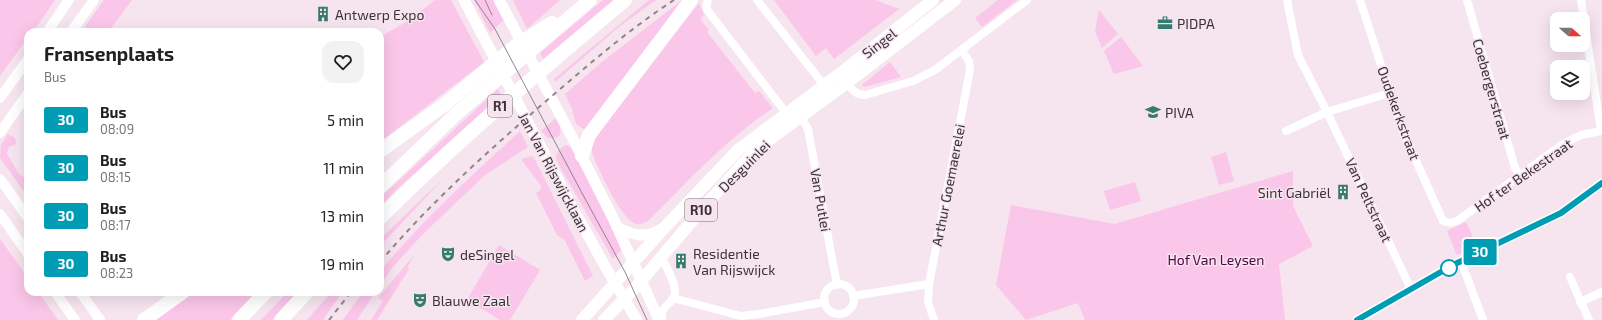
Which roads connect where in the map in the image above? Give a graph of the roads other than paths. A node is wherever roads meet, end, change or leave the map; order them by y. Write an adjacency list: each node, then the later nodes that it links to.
1 (69, 0): 17 (street)
2 (94, 0): 18 (street)
3 (464, 0): 50 (main road, Jan Van Rijswijcklaan)
4 (499, 0): 33 (main road)
5 (625, 0): 40 (highway, R1)
6 (691, 0): 33 (highway)
7 (708, 0): 27 (street)
8 (757, 0): 22 (street)
9 (933, 0): 21 (main road, Singel / R10)
10 (955, 0): 21 (main road, Singel / R10)
11 (1027, 0): 19 (street)
12 (1286, 0): 26 (street, Van Peltstraat)
13 (1360, 0): 23 (street, Oudekerkstraat)
14 (1467, 0): 34 (street, Coebergerstraat)
15 (1581, 0): 29 (street)
16 (589, 1): 32 (highway); 36 (highway, R1)
17 (50, 28)
18 (74, 28)
19 (962, 51): 21 (street); 51 (street, Arthur Goemaerelei)
20 (24, 65): 24 (street)
21 (843, 78): 22 (main road, Desguinlei / R10)
22 (827, 90): 27 (main road, Desguinlei / R10); 28 (main road, Desguinlei / R10)
23 (1390, 93): 26 (street); 41 (street, Oudekerkstraat)
24 (0, 98)
25 (24, 98): 31 (street)
26 (1327, 112): 30 (street); 53 (street, Van Peltstraat)
27 (786, 113): 42 (main road, Desguinlei / R10)
28 (801, 117): 45 (main road, Desguinlei / R10); 52 (street, Van Putlei)
29 (1602, 131): 34 (street, Hof ter Bekestraat)
30 (1286, 132)
31 (0, 133)
32 (384, 148)
33 (582, 156): 43 (main road)
34 (1520, 175): 41 (street, Hof ter Bekestraat)
35 (0, 179): 38 (street)
36 (384, 183)
37 (1602, 183): 46 (street)
38 (24, 212)
39 (0, 214): 44 (street)
40 (384, 214)
41 (1446, 222)
42 (666, 226): 43 (main road, Desguinlei); 47 (main road, Desguinlei / R10)
43 (617, 227): 47 (main road)
44 (24, 248)
45 (661, 257): 49 (main road, Desguinlei / R10); 62 (street)
46 (1461, 262): 53 (street); 79 (street)
47 (633, 263): 49 (main road); 50 (main road, Desguinlei / R10)
48 (1570, 277): 65 (street)
49 (641, 280): 63 (main road, Desguinlei / R10); 76 (main road)
50 (615, 283): 63 (main road, Jan Van Rijswijcklaan); 73 (main road, Desguinlei / R10)
51 (929, 284): 61 (street); 77 (street, Arthur Goemaerelei)
52 (837, 285): 61 (street); 64 (street)
53 (1411, 289): 78 (street)
54 (1602, 292): 65 (street)
55 (58, 296): 67 (street)
56 (83, 296): 68 (street)
57 (177, 296): 69 (highway)
58 (262, 296): 70 (highway)
59 (272, 296): 71 (highway)
60 (303, 296): 72 (highway)
61 (853, 296): 66 (street)
62 (673, 298): 64 (street); 76 (street)
63 (624, 299): 74 (main road, Desguinlei / R10); 75 (main road, Jan Van Rijswijcklaan)
64 (825, 302): 66 (street)
65 (1580, 302): 80 (street)
66 (843, 317)
67 (75, 320)
68 (100, 320)
69 (144, 320)
70 (239, 320)
71 (251, 320)
72 (281, 320)
73 (582, 320)
74 (604, 320)
75 (637, 320)
76 (660, 320)
77 (934, 320)
78 (1357, 320)
79 (1483, 320)
80 (1589, 320)

